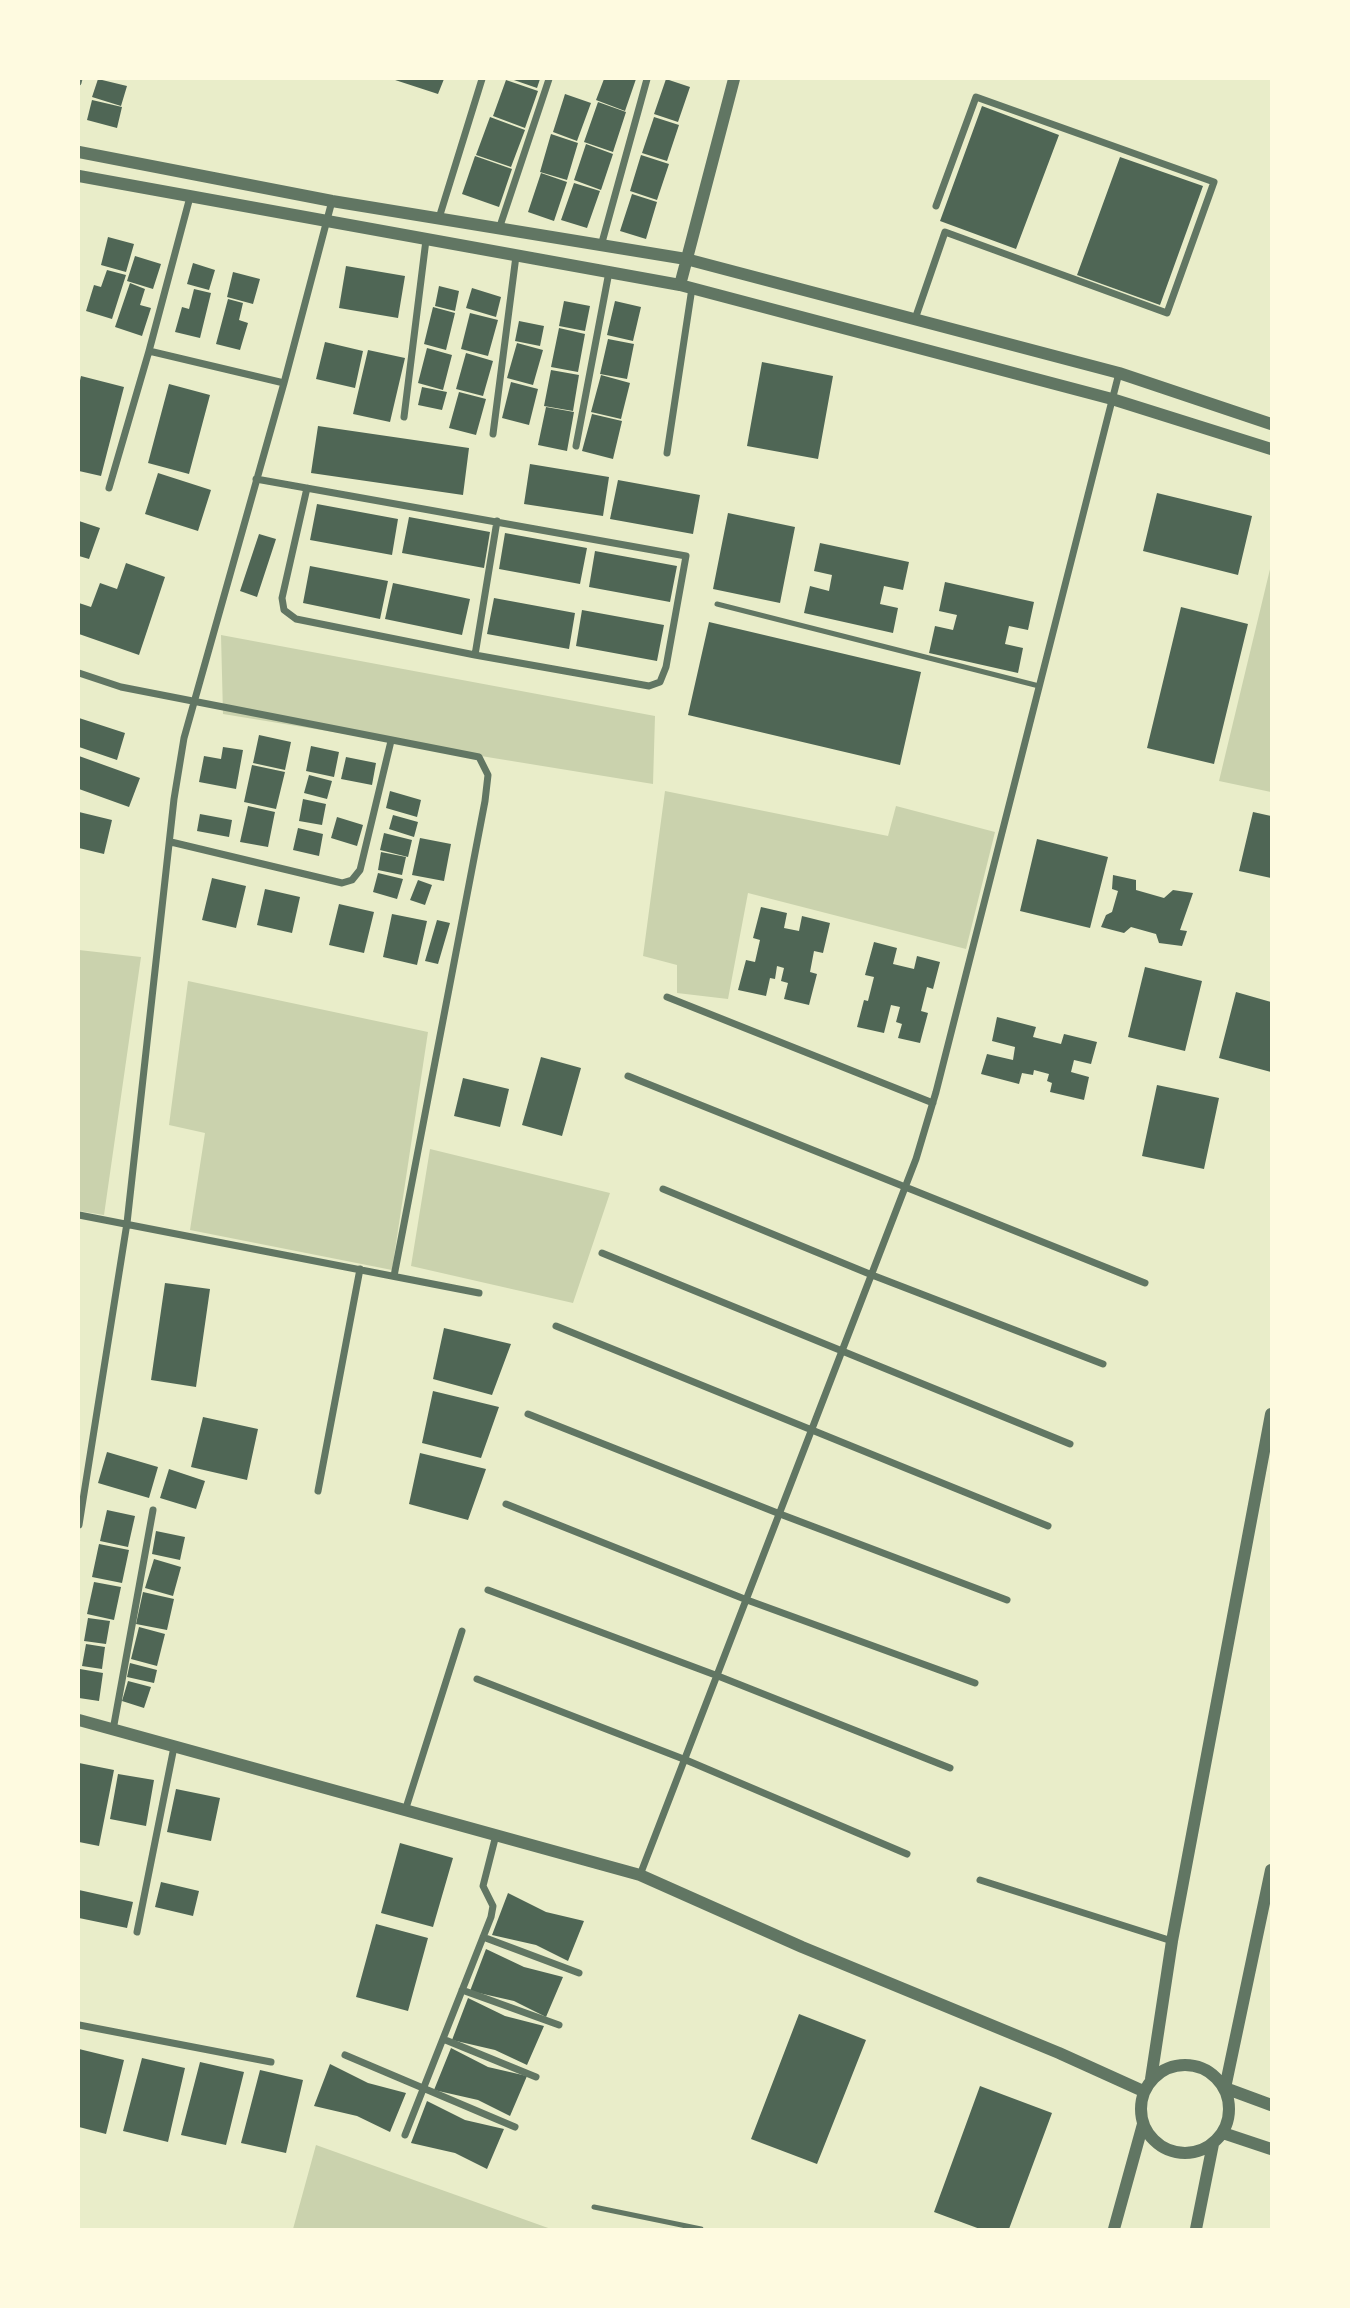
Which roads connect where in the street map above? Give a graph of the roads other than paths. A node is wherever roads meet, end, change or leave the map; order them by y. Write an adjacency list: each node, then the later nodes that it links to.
1 (482, 79): 10 (street)
2 (549, 79): 12 (street)
3 (647, 79): 14 (street)
4 (734, 79): 16 (street)
5 (79, 152): 8 (street)
6 (79, 176): 7 (street)
7 (190, 197): 11 (street); 20 (street)
8 (332, 201): 10 (street); 11 (street)
9 (936, 206): 19 (street)
10 (439, 218): 12 (street)
11 (327, 222): 13 (street); 22 (street)
12 (499, 229): 14 (street)
13 (426, 240): 15 (street); 24 (street)
14 (601, 246): 16 (street)
15 (516, 256): 17 (street); 26 (street)
16 (686, 259): 18 (street); 19 (street)
17 (609, 272): 18 (street); 27 (street)
18 (686, 287): 23 (street); 29 (street)
19 (915, 319): 21 (street)
20 (149, 351): 22 (street); 31 (street)
21 (1118, 373): 23 (street); 25 (street)
22 (284, 383): 30 (street)
23 (1112, 400): 28 (street); 37 (street)
24 (404, 417)
25 (1271, 424)
26 (493, 434)
27 (576, 446)
28 (1271, 449)
29 (667, 453)
30 (256, 479): 32 (street); 38 (street)
31 (109, 488)
32 (307, 488): 33 (street); 35 (street)
33 (497, 521): 35 (street); 35 (street)
34 (717, 604): 37 (lane)
35 (475, 655)
36 (79, 673): 38 (street)
37 (1039, 686): 43 (street)
38 (192, 702): 39 (street); 40 (street)
39 (391, 741): 40 (street); 51 (street)
40 (171, 842): 47 (street)
41 (667, 998): 43 (street)
42 (628, 1076): 44 (street)
43 (933, 1103): 44 (street)
44 (906, 1186): 50 (street); 52 (street)
45 (663, 1189): 50 (street)
46 (79, 1215): 47 (street)
47 (127, 1223): 49 (street); 65 (street)
48 (602, 1253): 55 (street)
49 (359, 1269): 51 (street); 61 (street)
50 (872, 1275): 55 (street); 56 (street)
51 (394, 1276): 53 (street)
52 (1145, 1283)
53 (479, 1293)
54 (556, 1326): 59 (street)
55 (843, 1350): 59 (street); 60 (street)
56 (1102, 1364)
57 (528, 1414): 64 (street)
58 (1271, 1414): 87 (street)
59 (812, 1430): 64 (street); 66 (street)
60 (1070, 1444)
61 (318, 1491)
62 (506, 1504): 68 (street)
63 (153, 1510): 75 (street)
64 (780, 1514): 68 (street); 69 (street)
65 (79, 1525)
66 (1048, 1526)
67 (488, 1590): 71 (street)
68 (747, 1600): 71 (street); 73 (street)
69 (1007, 1600)
70 (462, 1630): 79 (street)
71 (718, 1676): 77 (street); 78 (street)
72 (477, 1679): 77 (street)
73 (975, 1683)
74 (79, 1720): 75 (street)
75 (113, 1730): 76 (street)
76 (174, 1747): 79 (street); 85 (street)
77 (686, 1760): 81 (street); 83 (street)
78 (950, 1768)
79 (405, 1811): 80 (street)
80 (496, 1835): 83 (street); 86 (street)
81 (907, 1854)
82 (1271, 1870): 97 (street)
83 (640, 1875): 99 (street)
84 (979, 1880): 87 (street)
85 (137, 1932)
86 (484, 1937): 88 (street); 89 (street)
87 (1172, 1941): 96 (street)
88 (579, 1973)
89 (463, 1990): 91 (street); 92 (street)
90 (79, 2025): 94 (street)
91 (559, 2025)
92 (443, 2039): 95 (street); 98 (street)
93 (345, 2056): 98 (street)
94 (271, 2062)
95 (536, 2077)
96 (1151, 2079): 97 (street); 99 (street)
97 (1225, 2088): 100 (street); 103 (street)
98 (423, 2089): 102 (street); 104 (street)
99 (1143, 2091): 101 (street)
100 (1271, 2105)
101 (1143, 2124): 105 (street); 108 (street)
102 (515, 2127)
103 (1223, 2133): 105 (street); 106 (street)
104 (405, 2135)
105 (1213, 2144): 110 (street)
106 (1271, 2149)
107 (594, 2207): 109 (lane)
108 (1114, 2227)
109 (701, 2229)
110 (1196, 2229)

